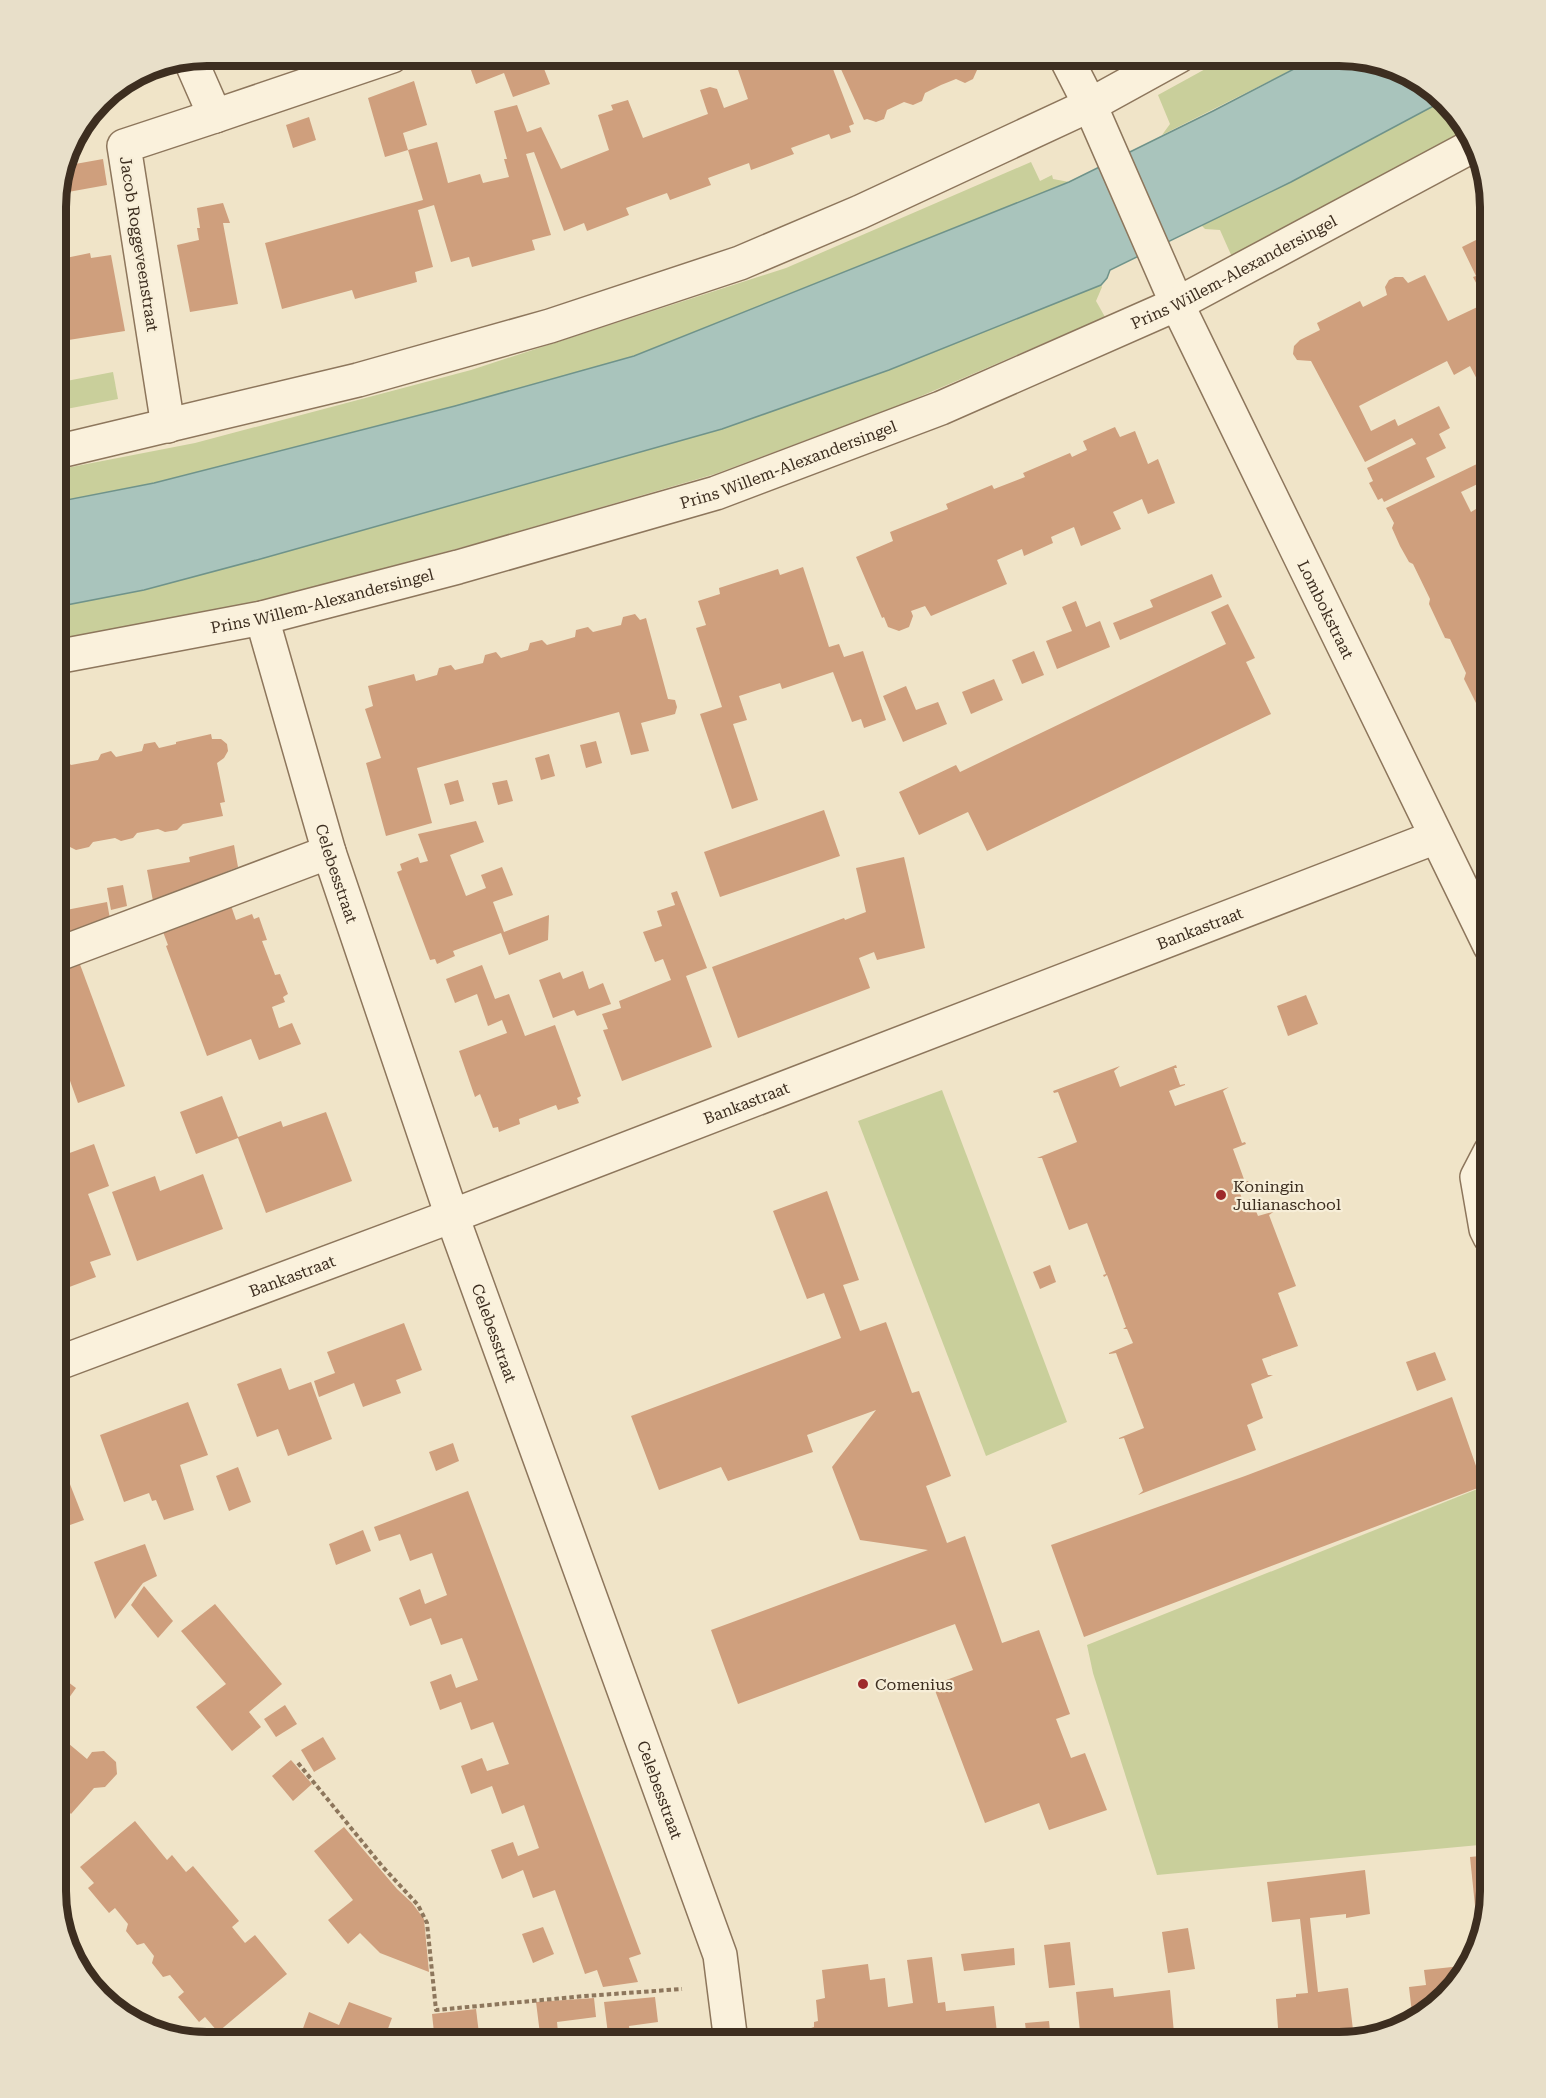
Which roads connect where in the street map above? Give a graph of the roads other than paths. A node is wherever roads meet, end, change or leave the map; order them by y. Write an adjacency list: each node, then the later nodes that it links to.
1 (362, 66): 6 (street)
2 (1070, 66): 5 (street, Prins Willem-Alexandersingel)
3 (1161, 66): 5 (street)
4 (193, 67): 6 (street)
5 (1090, 105): 8 (street, Prins Willem-Alexandersingel); 10 (street)
6 (215, 116): 10 (street, Jacob Roggeveenstraat)
7 (1467, 149): 9 (street, Prins Willem-Alexandersingel)
8 (1162, 273): 9 (street, Lombokstraat)
9 (1177, 304): 12 (street, Prins Willem-Alexandersingel); 14 (street, Lombokstraat)
10 (168, 426): 11 (street)
11 (66, 450)
12 (262, 618): 13 (street, Prins Willem-Alexandersingel); 15 (street, Celebesstraat)
13 (66, 655)
14 (1436, 837): 16 (street, Lombokstraat); 20 (street, Bankastraat)
15 (329, 852): 17 (street); 20 (street, Celebesstraat)
16 (1480, 924)
17 (66, 951)
18 (1480, 1172): 19 (street)
19 (1480, 1194)
20 (452, 1216): 21 (street, Bankastraat); 22 (street, Celebesstraat)
21 (66, 1360)
22 (730, 2032)

